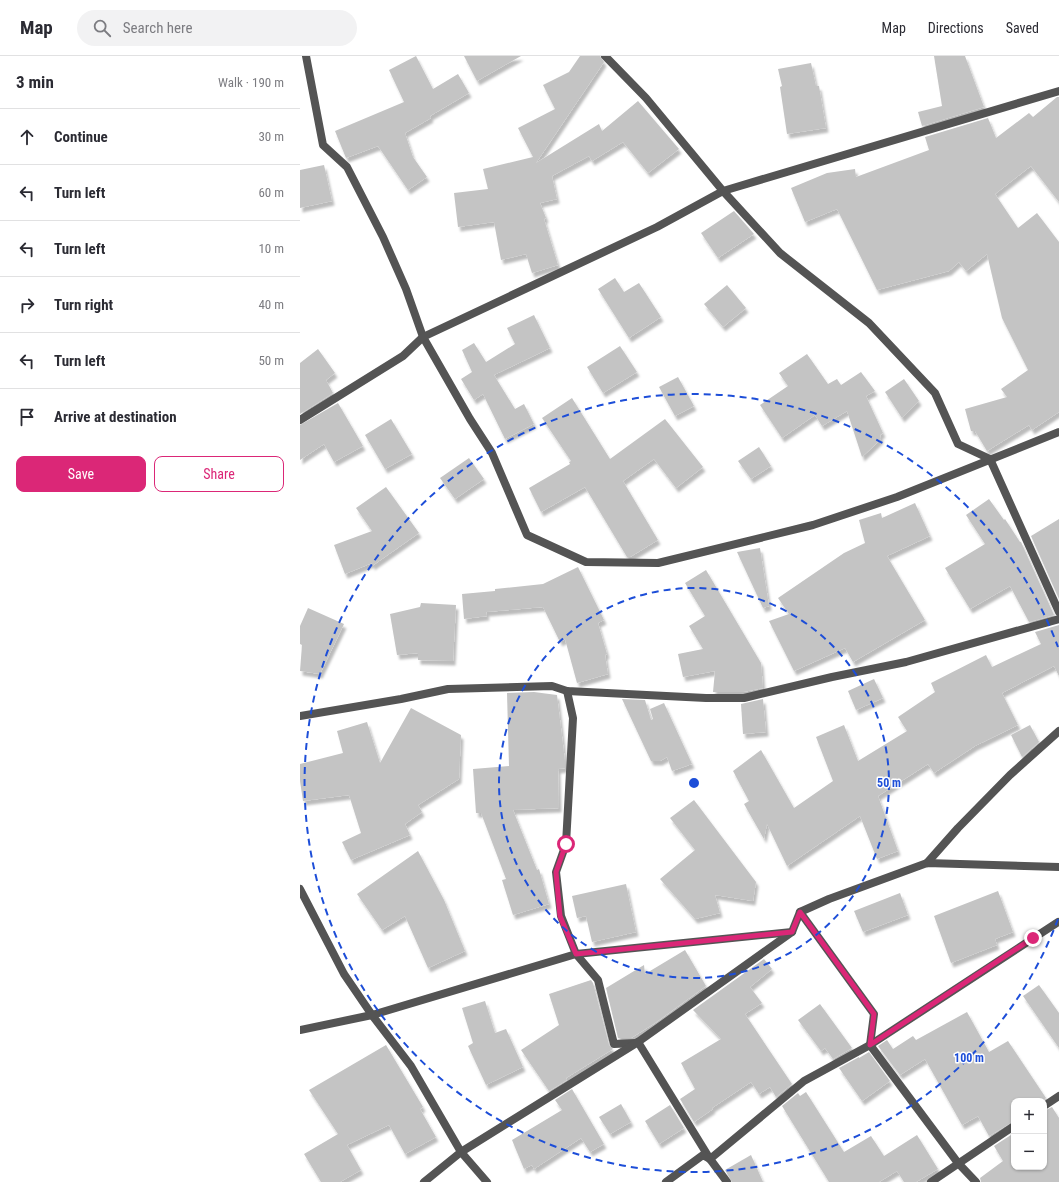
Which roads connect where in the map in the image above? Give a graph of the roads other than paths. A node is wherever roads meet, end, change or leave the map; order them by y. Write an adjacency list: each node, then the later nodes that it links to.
1 (306, 56): 5 (street)
2 (605, 56): 4 (street)
3 (1059, 91): 4 (street)
4 (723, 191): 5 (street); 8 (street)
5 (423, 337): 6 (street); 8 (street)
6 (300, 420)
7 (1059, 432): 8 (street)
8 (990, 459): 9 (street)
9 (1059, 612)
10 (1059, 618): 11 (street)
11 (567, 691): 12 (street); 20 (street)
12 (300, 716)
13 (1059, 731): 14 (street)
14 (927, 863): 15 (street); 17 (street)
15 (1059, 867)
16 (300, 889): 21 (street)
17 (800, 912): 19 (street); 24 (street)
18 (1059, 922): 24 (street)
19 (792, 932): 20 (street); 23 (street)
20 (576, 954): 21 (street); 23 (street)
21 (372, 1015): 22 (street); 28 (street)
22 (300, 1030)
23 (638, 1042): 28 (street); 29 (street)
24 (870, 1045): 29 (street); 30 (street)
25 (1059, 1096): 26 (street)
26 (1047, 1104)
27 (1011, 1128): 30 (street)
28 (461, 1152): 31 (street); 32 (street)
29 (710, 1159): 33 (street); 34 (street)
30 (958, 1163): 35 (street); 36 (street)
31 (424, 1182)
32 (487, 1182)
33 (666, 1182)
34 (727, 1182)
35 (931, 1182)
36 (976, 1182)

